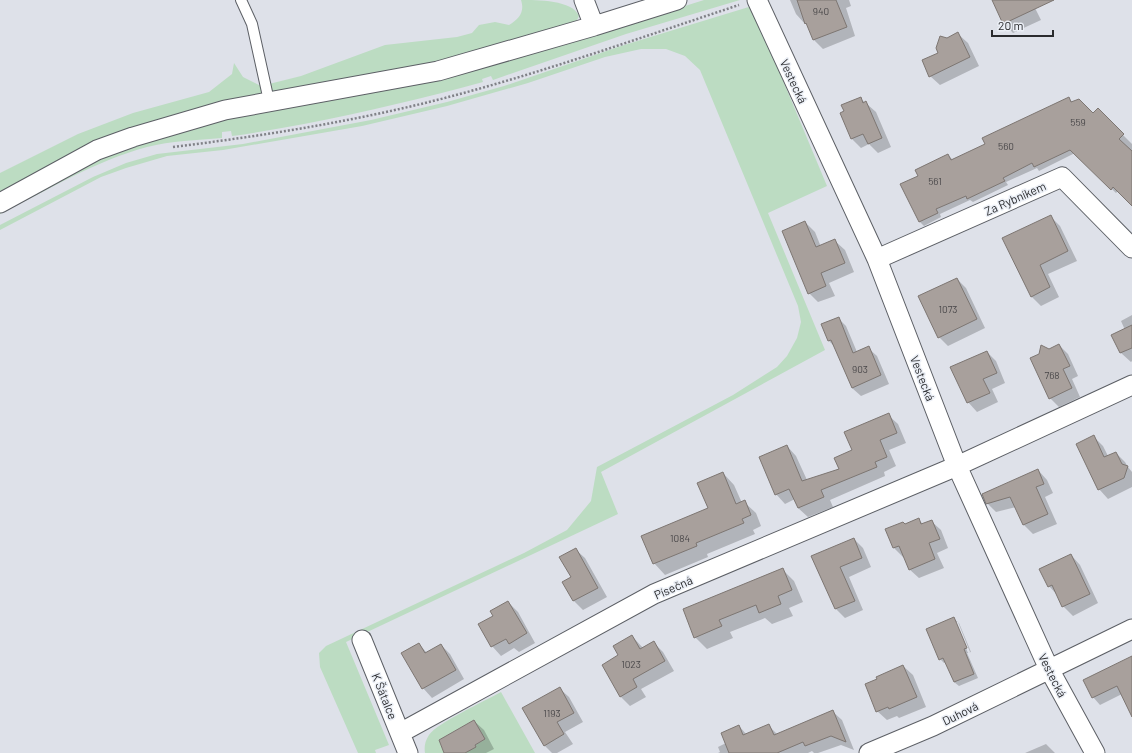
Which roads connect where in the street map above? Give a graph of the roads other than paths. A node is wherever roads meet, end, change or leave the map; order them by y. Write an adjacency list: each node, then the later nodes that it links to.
1 (241, 0): 6 (lane)
2 (584, 0): 5 (street)
3 (677, 0): 5 (street)
4 (748, 2): 9 (street, Vestecká)
5 (594, 26): 6 (street)
6 (269, 101): 7 (street)
7 (0, 203)
8 (1132, 248): 9 (street, Za Rybníkem)
9 (877, 260): 11 (street, Vestecká)
10 (1132, 385): 11 (street)
11 (957, 466): 14 (street, Vestecká); 15 (street, Písečná)
12 (1132, 629): 14 (street)
13 (362, 640): 15 (street, K Šátalce)
14 (1049, 669): 17 (street, Duhová); 18 (street, Vestecká)
15 (400, 733): 16 (street, K Šátalce)
16 (408, 753)
17 (869, 753)
18 (1095, 753)

